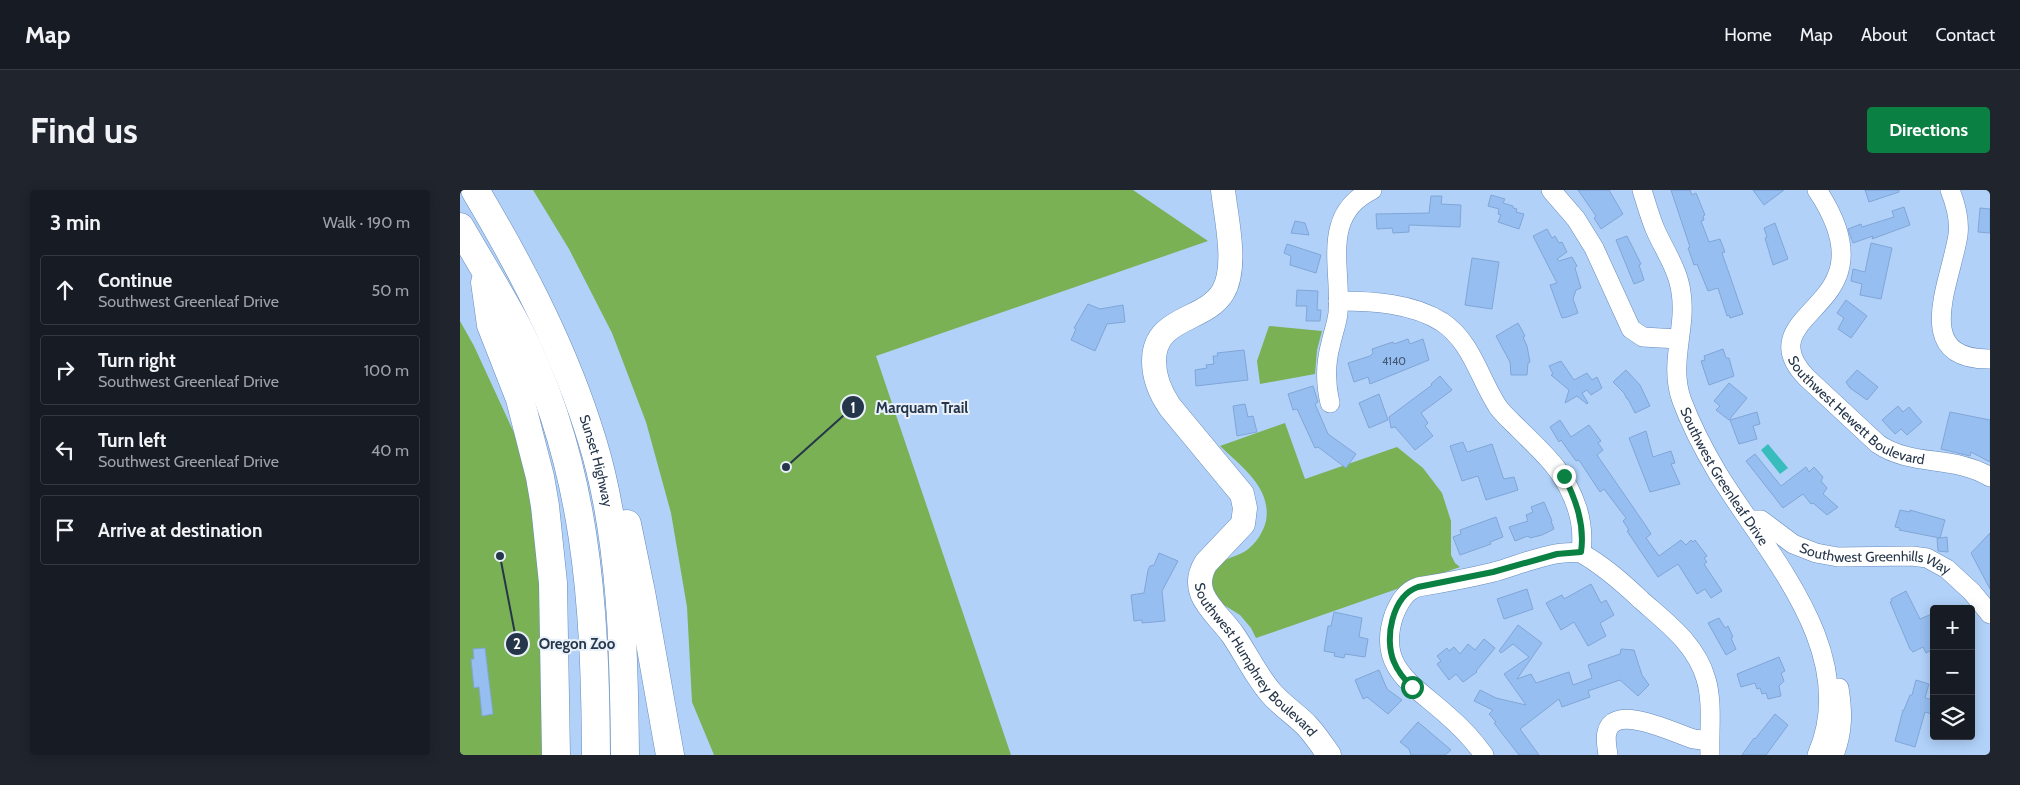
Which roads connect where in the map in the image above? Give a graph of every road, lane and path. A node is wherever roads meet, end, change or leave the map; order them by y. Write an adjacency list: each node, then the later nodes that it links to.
1 (475, 190): 14 (highway, Sunset Highway)
2 (1223, 190): 25 (main road, Southwest Humphrey Boulevard)
3 (1372, 190): 10 (street)
4 (1551, 190): 11 (street)
5 (1642, 190): 11 (street, Southwest Greenleaf Drive)
6 (1817, 190): 15 (street, Southwest Hewett Boulevard)
7 (1950, 190): 12 (street)
8 (460, 227): 9 (highway, Sunset Highway)
9 (482, 266): 21 (highway); 22 (highway, Sunset Highway)
10 (1338, 301): 13 (street); 17 (street)
11 (1678, 339): 16 (street, Southwest Greenleaf Drive)
12 (1990, 360)
13 (1330, 403)
14 (593, 440): 23 (highway, Sunset Highway); 24 (highway)
15 (1990, 477)
16 (1750, 520): 18 (street, Southwest Greenhills Way); 19 (street, Southwest Greenleaf Drive)
17 (1581, 552): 20 (street); 26 (street)
18 (1990, 614)
19 (1823, 659): 28 (street, Southwest Greenleaf Drive); 29 (street)
20 (1709, 747): 27 (street)
21 (556, 755)
22 (596, 755)
23 (625, 755)
24 (670, 755)
25 (1329, 755)
26 (1484, 755)
27 (1608, 755)
28 (1817, 755)
29 (1834, 755)

